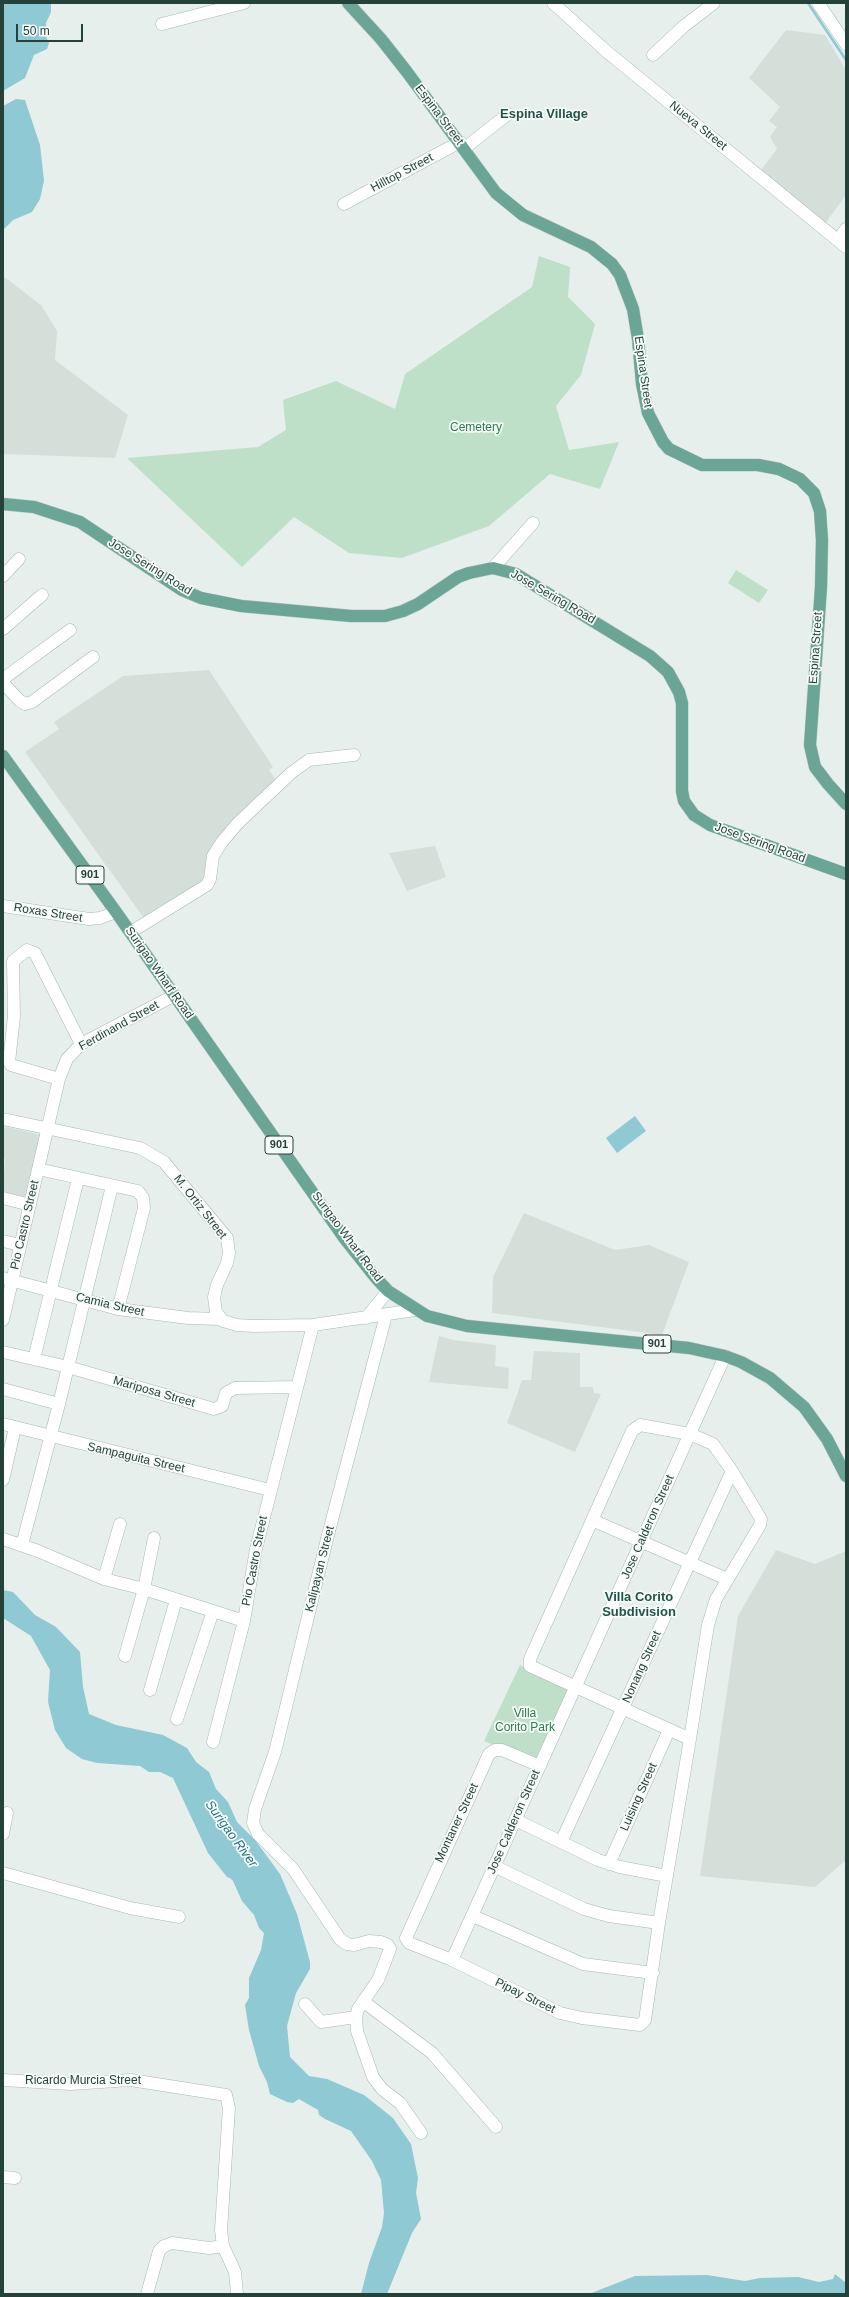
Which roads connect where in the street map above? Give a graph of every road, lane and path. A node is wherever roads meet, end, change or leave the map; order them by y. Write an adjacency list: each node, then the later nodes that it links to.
1 (244, 3): 6 (street)
2 (348, 3): 10 (main road, Espina Street)
3 (553, 3): 13 (street, Nueva Street)
4 (714, 3): 8 (street)
5 (818, 3): 7 (street)
6 (162, 24)
7 (846, 44)
8 (654, 55)
9 (508, 114): 10 (street, Hilltop Street)
10 (462, 145): 11 (street, Hilltop Street); 27 (main road, Espina Street)
11 (344, 204)
12 (846, 229): 13 (street)
13 (842, 244)
14 (3, 504): 17 (main road, Jose Sering Road)
15 (533, 523): 17 (street)
16 (19, 559): 18 (street)
17 (493, 568): 28 (main road, Jose Sering Road)
18 (3, 576)
19 (42, 595): 20 (street)
20 (3, 630)
21 (70, 630): 23 (street)
22 (93, 657): 24 (street)
23 (3, 679)
24 (3, 683)
25 (354, 755): 31 (street)
26 (3, 756): 30 (main road, Surigao Wharf Road / 901)
27 (846, 804)
28 (846, 874)
29 (3, 906): 30 (street, Roxas Street)
30 (116, 912): 31 (main road, Surigao Wharf Road / 901)
31 (130, 932): 32 (main road, Surigao Wharf Road / 901)
32 (175, 995): 33 (street, Ferdinand Street); 45 (main road, Surigao Wharf Road / 901)
33 (81, 1044): 34 (street, Ferdinand Street); 34 (street)
34 (59, 1079): 36 (street, Ferdinand Street)
35 (3, 1119): 36 (street, M. Ortiz Street)
36 (48, 1129): 37 (street, Pio Castro Street); 53 (street, M. Ortiz Street)
37 (38, 1169): 38 (street); 41 (street, Pio Castro Street)
38 (78, 1179): 39 (street); 46 (street)
39 (112, 1186): 47 (street); 48 (street)
40 (3, 1198): 41 (street)
41 (30, 1204): 43 (street, Pio Castro Street)
42 (3, 1241): 43 (street)
43 (20, 1245): 44 (street, Pio Castro Street)
44 (8, 1279): 46 (street, Camia Street); 51 (street, Pio Castro Street)
45 (388, 1291): 49 (main road, Surigao Wharf Road / 901); 52 (street)
46 (50, 1292): 47 (street, Camia Street); 57 (street)
47 (85, 1299): 48 (street, Camia Street); 58 (street)
48 (118, 1309): 53 (street, Camia Street)
49 (415, 1310): 50 (street); 56 (main road, Surigao Wharf Road / 901)
50 (386, 1315): 52 (street); 106 (street, Kalipayan Street)
51 (3, 1317)
52 (366, 1318): 54 (street)
53 (219, 1319): 54 (street)
54 (313, 1325): 59 (street, Pio Castro Street)
55 (3, 1352): 57 (street, Mariposa Street)
56 (725, 1356): 64 (street, Jose Calderon Street); 67 (main road, Surigao Wharf Road / 901)
57 (34, 1359): 58 (street, Mariposa Street)
58 (68, 1367): 59 (street, Mariposa Street); 61 (street)
59 (296, 1387): 69 (street, Pio Castro Street)
60 (3, 1389): 61 (street)
61 (59, 1404): 65 (street)
62 (3, 1424): 63 (street, Sampaguita Street)
63 (15, 1428): 65 (street, Sampaguita Street); 68 (street)
64 (690, 1434): 66 (street); 70 (street); 74 (street, Jose Calderon Street)
65 (51, 1437): 69 (street, Sampaguita Street); 75 (street)
66 (732, 1471): 76 (street, Nonang Street); 78 (street)
67 (846, 1476)
68 (3, 1480)
69 (270, 1490): 82 (street, Pio Castro Street)
70 (592, 1520): 74 (street); 84 (street)
71 (120, 1524): 77 (street)
72 (154, 1538): 79 (street)
73 (3, 1539): 75 (street, Pio Castro Street)
74 (642, 1542): 76 (street); 84 (street, Jose Calderon Street)
75 (22, 1545): 77 (street, Pio Castro Street)
76 (689, 1562): 78 (street); 86 (street, Nonang Street)
77 (104, 1579): 79 (street, Pio Castro Street)
78 (727, 1579): 89 (street)
79 (144, 1589): 80 (street, Pio Castro Street); 83 (street)
80 (176, 1600): 81 (street, Pio Castro Street); 85 (street)
81 (214, 1611): 82 (street, Pio Castro Street); 87 (street)
82 (244, 1621): 90 (street)
83 (124, 1656)
84 (574, 1688): 86 (street); 91 (street, Jose Calderon Street)
85 (150, 1690)
86 (623, 1710): 88 (street); 95 (street, Nonang Street)
87 (177, 1718)
88 (669, 1730): 89 (street); 96 (street, Luising Street)
89 (690, 1739): 99 (street)
90 (213, 1742)
91 (540, 1766): 93 (street, Jose Calderon Street); 103 (street, Montaner Street)
92 (8, 1813): 94 (street)
93 (516, 1820): 95 (street); 97 (street, Jose Calderon Street)
94 (3, 1834)
95 (561, 1842): 96 (street)
96 (609, 1864): 99 (street)
97 (494, 1866): 100 (street, Jose Calderon Street); 102 (street)
98 (3, 1873): 101 (street)
99 (667, 1876): 102 (street)
100 (473, 1916): 104 (street, Jose Calderon Street); 105 (street)
101 (179, 1917)
102 (660, 1924): 105 (street)
103 (409, 1943): 104 (street, Pipay Street)
104 (452, 1960): 105 (street, Pipay Street)
105 (653, 1973)
106 (364, 2002): 108 (street); 110 (street)
107 (305, 2004): 108 (street)
108 (356, 2017): 111 (street)
109 (3, 2080): 112 (street, Ricardo Murcia Street)
110 (496, 2127)
111 (421, 2133)
112 (223, 2246): 113 (street); 114 (street)
113 (147, 2294)
114 (237, 2294)

